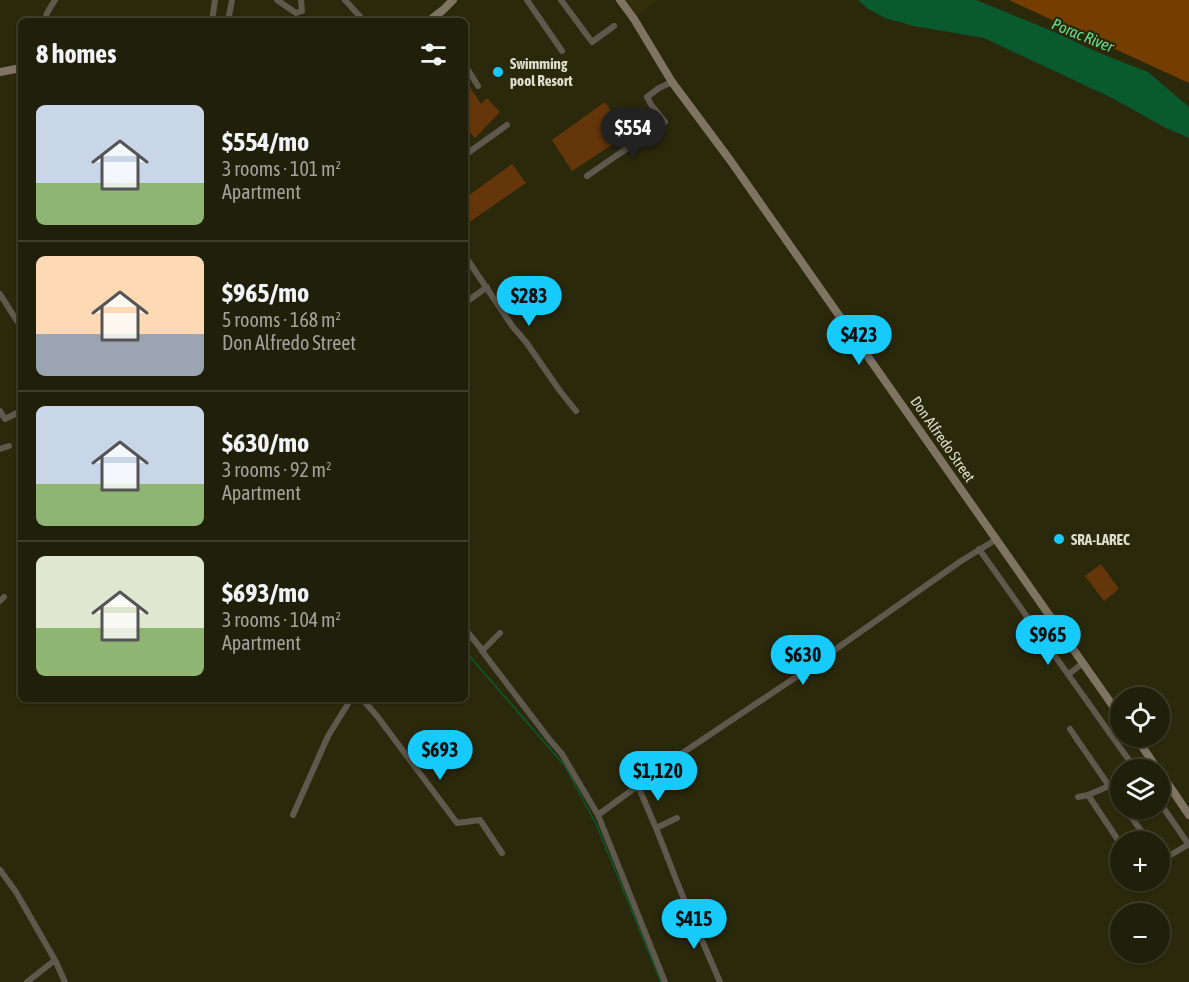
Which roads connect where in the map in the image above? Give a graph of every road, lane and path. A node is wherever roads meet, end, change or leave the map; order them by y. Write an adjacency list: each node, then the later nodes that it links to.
1 (55, 0): 11 (street)
2 (215, 0): 12 (street)
3 (232, 0): 13 (street)
4 (277, 0): 5 (street)
5 (301, 0)
6 (345, 0): 14 (street)
7 (453, 0): 15 (street)
8 (527, 0): 17 (street)
9 (561, 0): 16 (street)
10 (620, 0): 21 (street, Don Alfredo Street)
11 (46, 18)
12 (212, 18)
13 (229, 18)
14 (361, 18)
15 (435, 18)
16 (614, 26)
17 (562, 51)
18 (18, 69): 20 (street)
19 (468, 70): 22 (street)
20 (0, 72)
21 (672, 82): 25 (street); 36 (street, Don Alfredo Street)
22 (478, 86)
23 (507, 125): 24 (street)
24 (468, 153)
25 (587, 176)
26 (468, 260): 27 (street)
27 (487, 287): 29 (street); 32 (street)
28 (0, 294): 30 (street)
29 (468, 301)
30 (18, 322)
31 (0, 411): 33 (street)
32 (576, 411)
33 (18, 412)
34 (9, 446): 35 (street)
35 (0, 449)
36 (997, 539): 37 (street); 41 (street, Don Alfredo Street)
37 (979, 549): 42 (street); 48 (street)
38 (468, 633): 40 (street)
39 (500, 633): 40 (street)
40 (482, 651): 54 (street)
41 (1083, 663): 42 (street); 45 (street, Don Alfredo Street)
42 (1068, 674): 47 (street)
43 (349, 702): 53 (street)
44 (365, 702): 61 (street)
45 (1110, 702)
46 (1071, 729): 49 (street)
47 (1128, 759)
48 (638, 786): 54 (street); 58 (street)
49 (1109, 786): 51 (street)
50 (1170, 787): 55 (street)
51 (1088, 795): 52 (street); 59 (street)
52 (1078, 797)
53 (293, 815)
54 (598, 815): 67 (street)
55 (1189, 815)
56 (1170, 817): 60 (street)
57 (677, 818): 58 (street)
58 (656, 828): 68 (street)
59 (1112, 831)
60 (1189, 844): 62 (street)
61 (502, 853)
62 (1170, 853)
63 (0, 870): 64 (street)
64 (55, 960): 65 (street); 66 (street)
65 (27, 982)
66 (65, 982)
67 (665, 982)
68 (720, 982)

